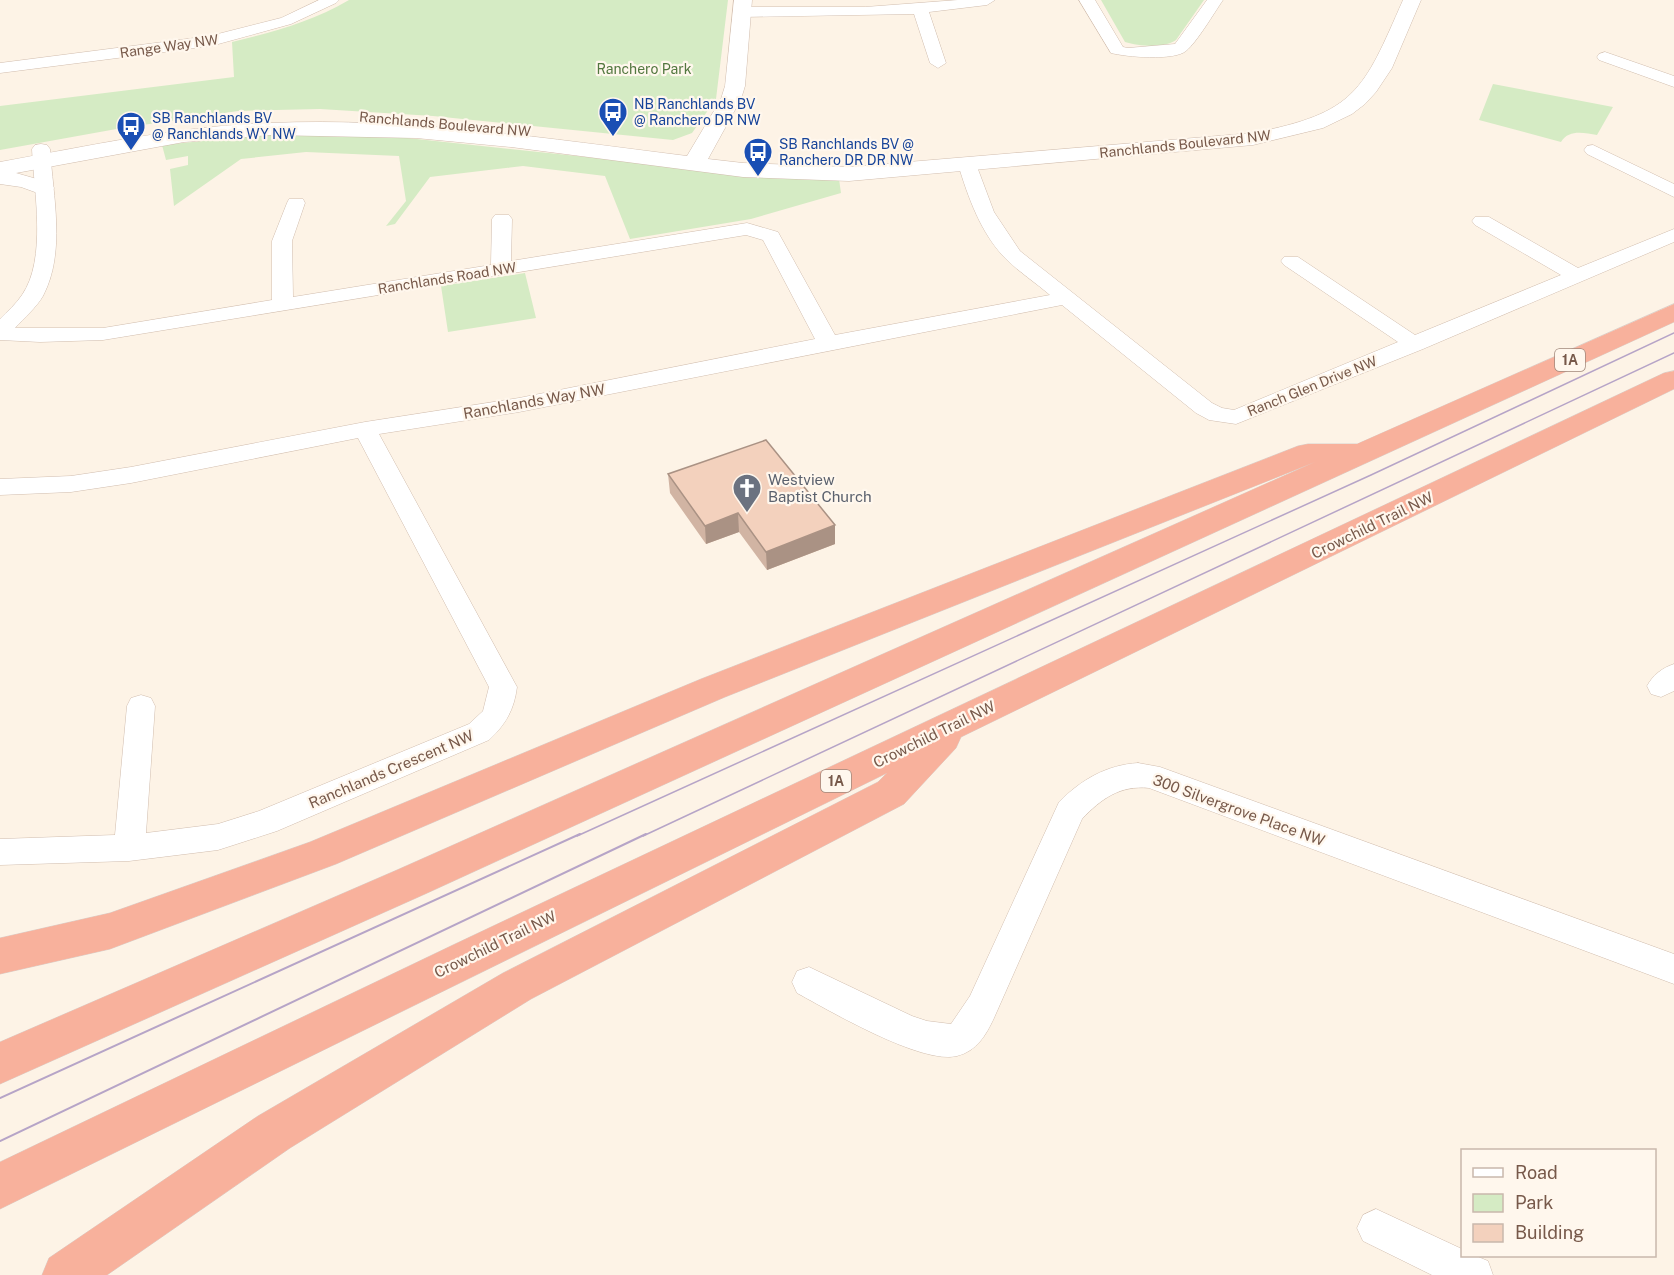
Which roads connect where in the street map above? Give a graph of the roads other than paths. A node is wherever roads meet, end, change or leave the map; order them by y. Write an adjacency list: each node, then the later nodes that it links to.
1 (331, 0): 10 (street, Range Way NW)
2 (987, 0): 7 (street)
3 (1087, 0): 4 (street)
4 (1215, 0)
5 (1412, 0): 16 (street, Ranchlands Boulevard NW)
6 (743, 6): 7 (street); 15 (street)
7 (920, 9): 9 (street)
8 (1605, 57): 11 (street)
9 (938, 63)
10 (0, 68)
11 (1674, 82)
12 (1593, 150): 20 (street)
13 (42, 155): 14 (street, Ranchlands Boulevard NW); 15 (street, Ranchlands Boulevard NW); 17 (street, Ranchlands Boulevard NW); 19 (street)
14 (0, 156)
15 (698, 157): 16 (street, Ranchlands Boulevard NW)
16 (967, 164): 28 (street, Ranch Glen Drive NW)
17 (0, 169)
18 (0, 177): 19 (street)
19 (43, 188): 31 (street)
20 (1674, 191)
21 (296, 203): 29 (street)
22 (502, 219): 26 (street)
23 (1482, 221): 27 (street)
24 (1674, 236): 27 (street, Ranch Glen Drive NW)
25 (1291, 261): 33 (street)
26 (501, 269): 29 (street, Ranchlands Road NW); 32 (street, Ranchlands Road NW)
27 (1576, 275): 33 (street, Ranch Glen Drive NW)
28 (1066, 298): 32 (street, Ranchlands Way NW); 33 (street, Ranch Glen Drive NW)
29 (283, 305): 31 (street, Ranchlands Road NW)
30 (1674, 312): 36 (highway, 1A)
31 (0, 333)
32 (828, 343): 35 (street, Ranchlands Way NW)
33 (1415, 344)
34 (1674, 380): 39 (highway, Crowchild Trail NW / 1A)
35 (365, 429): 37 (street, Ranchlands Way NW); 40 (street, Ranchlands Crescent NW)
36 (1367, 451): 42 (highway); 45 (highway, 1A)
37 (0, 487)
38 (141, 706): 40 (street)
39 (958, 723): 46 (highway, Crowchild Trail NW / 1A); 48 (highway)
40 (129, 848): 41 (street, Ranchlands Crescent NW)
41 (0, 852)
42 (0, 956)
43 (1674, 969): 44 (street, 300 Silvergrove Place NW)
44 (809, 982)
45 (0, 1063)
46 (0, 1186)
47 (1376, 1228): 49 (street)
48 (66, 1275)
49 (1474, 1275)

